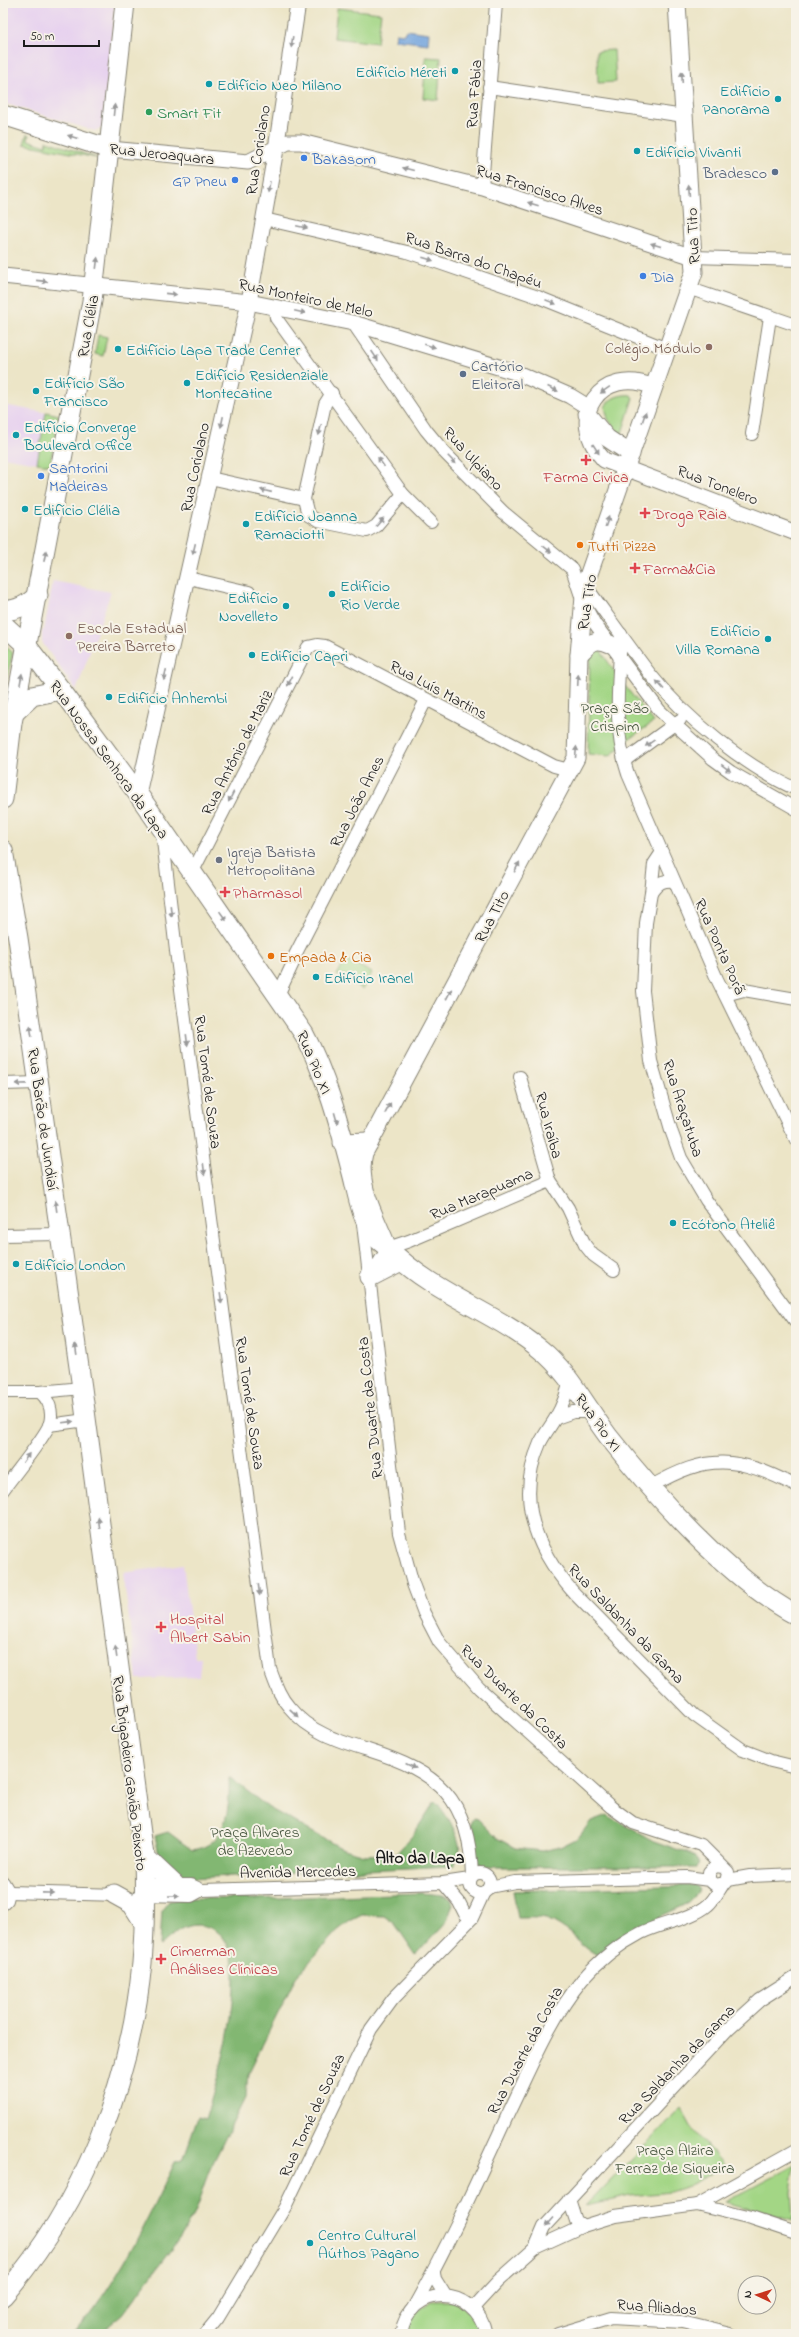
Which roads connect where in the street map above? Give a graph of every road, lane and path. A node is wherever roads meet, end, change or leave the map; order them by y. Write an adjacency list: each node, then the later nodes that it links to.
1 (125, 3): 8 (main road, Rua Clélia, one-way to 1)
2 (298, 3): 9 (street, Rua Coriolano, one-way to 9)
3 (496, 3): 5 (street, Rua Fábia)
4 (677, 3): 7 (main road, Rua Tito, one-way to 4)
5 (489, 87): 7 (street); 10 (street, Rua Fábia)
6 (3, 115): 8 (main road, Rua Jeroaquara, one-way to 6)
7 (684, 116): 12 (main road, Rua Tito, one-way to 7)
8 (110, 149): 9 (street, Rua Jeroaquara); 15 (main road, Rua Clélia, one-way to 8)
9 (276, 149): 10 (street, Rua Francisco Alves, one-way to 9); 11 (street, Rua Coriolano, one-way to 11)
10 (482, 187): 12 (street, Rua Francisco Alves, one-way to 10)
11 (264, 219): 17 (street, Rua Coriolano); 22 (street, Rua Barra do Chapéu, one-way to 22)
12 (693, 257): 13 (street, Rua Francisco Alves); 16 (main road, Rua Tito)
13 (796, 260)
14 (3, 276): 15 (street, Rua Monteiro de Melo, one-way to 15)
15 (94, 286): 17 (street, Rua Monteiro de Melo, one-way to 17); 38 (main road, Rua Clélia, one-way to 15)
16 (688, 288): 19 (street); 22 (main road, Rua Tito)
17 (249, 302): 18 (street, Rua Monteiro de Melo); 28 (street, Rua Coriolano, one-way to 28)
18 (275, 307): 20 (street, Rua Monteiro de Melo, one-way to 20); 24 (street)
19 (770, 317): 21 (street); 26 (street)
20 (353, 323): 25 (street, Rua Monteiro de Melo, one-way to 25); 34 (street, Rua Ulpiano, one-way to 34)
21 (796, 325)
22 (667, 349): 23 (main road, Rua Tito)
23 (654, 387): 25 (street, one-way to 25); 27 (main road, Rua Tito, one-way to 23)
24 (332, 393): 29 (street, one-way to 24); 30 (street, one-way to 30)
25 (588, 410): 27 (main road, one-way to 27)
26 (752, 434)
27 (629, 461): 32 (street, Rua Tonelero); 33 (main road, Rua Tito, one-way to 27)
28 (210, 478): 30 (street, one-way to 28); 35 (street, Rua Coriolano, one-way to 35)
29 (403, 494): 30 (street, one-way to 29); 31 (street)
30 (304, 500)
31 (431, 522)
32 (796, 533)
33 (594, 562): 34 (street); 37 (main road, Rua Tito)
34 (567, 564): 37 (street, Rua Ulpiano)
35 (188, 578): 36 (street); 58 (street, Rua Coriolano, one-way to 58)
36 (249, 592)
37 (584, 594): 41 (street); 41 (street); 44 (main road, Rua Tito)
38 (38, 595): 39 (main road); 42 (main road, Rua Clélia)
39 (3, 611)
40 (3, 624): 42 (main road, Rua Nossa Senhora da Lapa)
41 (615, 639): 44 (main road); 45 (street); 49 (street, one-way to 41)
42 (27, 646): 46 (main road, Rua Nossa Senhora da Lapa); 48 (main road, Rua Clélia, one-way to 42)
43 (308, 646): 47 (street, Rua Luís Martins); 64 (street, Rua Antônio de Mariz, one-way to 64)
44 (579, 655): 55 (main road, Rua Tito, one-way to 44)
45 (620, 658): 50 (street); 53 (street)
46 (61, 690): 48 (main road); 58 (main road, Rua Nossa Senhora da Lapa)
47 (426, 700): 55 (street, Rua Luís Martins); 68 (street, Rua João Anes)
48 (15, 712): 59 (main road, Rua Clélia)
49 (687, 714): 50 (street); 51 (street)
50 (675, 725): 52 (street); 53 (street, one-way to 53)
51 (725, 744): 52 (street); 54 (street)
52 (713, 758): 56 (street, one-way to 56)
53 (624, 761): 63 (street, Rua Ponta Porã)
54 (759, 768): 56 (street); 57 (street)
55 (563, 771): 75 (main road, Rua Tito, one-way to 55)
56 (749, 784): 60 (street)
57 (795, 789): 60 (street)
58 (138, 794): 61 (main road, Rua Nossa Senhora da Lapa)
59 (3, 799)
60 (791, 806)
61 (162, 829): 64 (main road, Rua Nossa Senhora da Lapa); 102 (street, Rua Tomé de Souza, one-way to 102)
62 (3, 850): 67 (main road, Rua Barão de Jundiaí)
63 (662, 852): 65 (street, Rua Ponta Porã); 66 (street, Rua Araçatuba)
64 (192, 873): 68 (main road, Rua Pio XI, one-way to 68)
65 (674, 881): 66 (street); 69 (street, Rua Ponta Porã)
66 (651, 893): 84 (street, Rua Araçatuba)
67 (9, 925): 72 (main road, Rua Barão de Jundiaí, one-way to 67)
68 (276, 991): 76 (main road, Rua Pio XI, one-way to 76)
69 (725, 995): 70 (street); 74 (street, Rua Ponta Porã)
70 (796, 999)
71 (520, 1077): 77 (street, Rua Iraíba)
72 (39, 1083): 73 (street, one-way to 73); 79 (main road, Rua Barão de Jundiaí, one-way to 72)
73 (3, 1084)
74 (796, 1140)
75 (369, 1142): 76 (main road); 81 (main road)
76 (344, 1143): 78 (main road, Rua Pio XI)
77 (550, 1181): 81 (street, Rua Marapuama); 82 (street, Rua Marapuama)
78 (361, 1207): 81 (main road, Rua Pio XI); 83 (street, Rua Duarte da Costa)
79 (60, 1234): 80 (street); 86 (main road, Rua Barão de Jundiaí, one-way to 79)
80 (3, 1235)
81 (394, 1254): 83 (main road); 85 (main road, Rua Pio XI)
82 (614, 1270)
83 (370, 1277): 100 (street, Rua Duarte da Costa)
84 (796, 1322)
85 (570, 1380): 89 (main road, Rua Pio XI); 90 (street, Rua Saldanha da Gama)
86 (82, 1388): 88 (street); 91 (main road, Rua Brigadeiro Gavião Peixoto)
87 (3, 1392): 88 (street)
88 (40, 1392): 92 (street)
89 (591, 1412): 90 (street); 94 (main road, Rua Pio XI)
90 (556, 1418): 97 (street, Rua Saldanha da Gama)
91 (86, 1420): 92 (street, one-way to 91); 98 (main road, Rua Brigadeiro Gavião Peixoto, one-way to 91)
92 (49, 1424): 95 (street, one-way to 92)
93 (796, 1486): 94 (street)
94 (650, 1487): 96 (main road, Rua Pio XI)
95 (3, 1490)
96 (796, 1616)
97 (796, 1767)
98 (144, 1859): 103 (main road); 105 (main road, Rua Brigadeiro Gavião Peixoto); 107 (main road)
99 (796, 1874): 100 (street, Avenida Mercedes)
100 (718, 1876): 102 (street, Avenida Mercedes); 118 (street, Rua Duarte da Costa)
101 (443, 1884): 102 (street, Avenida Mercedes); 106 (street, Avenida Mercedes); 109 (street)
102 (478, 1884): 109 (street, Rua Tomé de Souza)
103 (174, 1885): 105 (street, Avenida Mercedes); 106 (street, Avenida Mercedes)
104 (6, 1887): 107 (street, Avenida Mercedes, one-way to 107); 108 (street)
105 (145, 1890): 106 (street, Avenida Mercedes, one-way to 106); 107 (street, Avenida Mercedes); 110 (main road, Rua Brigadeiro Gavião Peixoto)
106 (202, 1890)
107 (117, 1894): 110 (main road)
108 (3, 1904)
109 (465, 1919): 124 (street, Rua Tomé de Souza)
110 (144, 1923): 120 (main road, Rua Brigadeiro Gavião Peixoto)
111 (796, 1977): 113 (street, Rua Saldanha da Gama)
112 (796, 2150): 114 (street)
113 (569, 2199): 115 (street); 117 (street, Rua Saldanha da Gama, one-way to 117)
114 (697, 2205): 115 (street); 116 (street)
115 (583, 2226): 117 (street)
116 (796, 2233)
117 (535, 2248): 121 (street)
118 (434, 2272): 119 (street); 122 (street, Rua Duarte da Costa)
119 (445, 2295): 121 (street); 122 (street)
120 (3, 2296)
121 (473, 2308): 125 (street)
122 (412, 2310): 123 (street, Rua Duarte da Costa)
123 (400, 2332)
124 (205, 2334)
125 (486, 2334)
126 (558, 2334): 127 (street, Rua Aliados)
127 (731, 2334)

